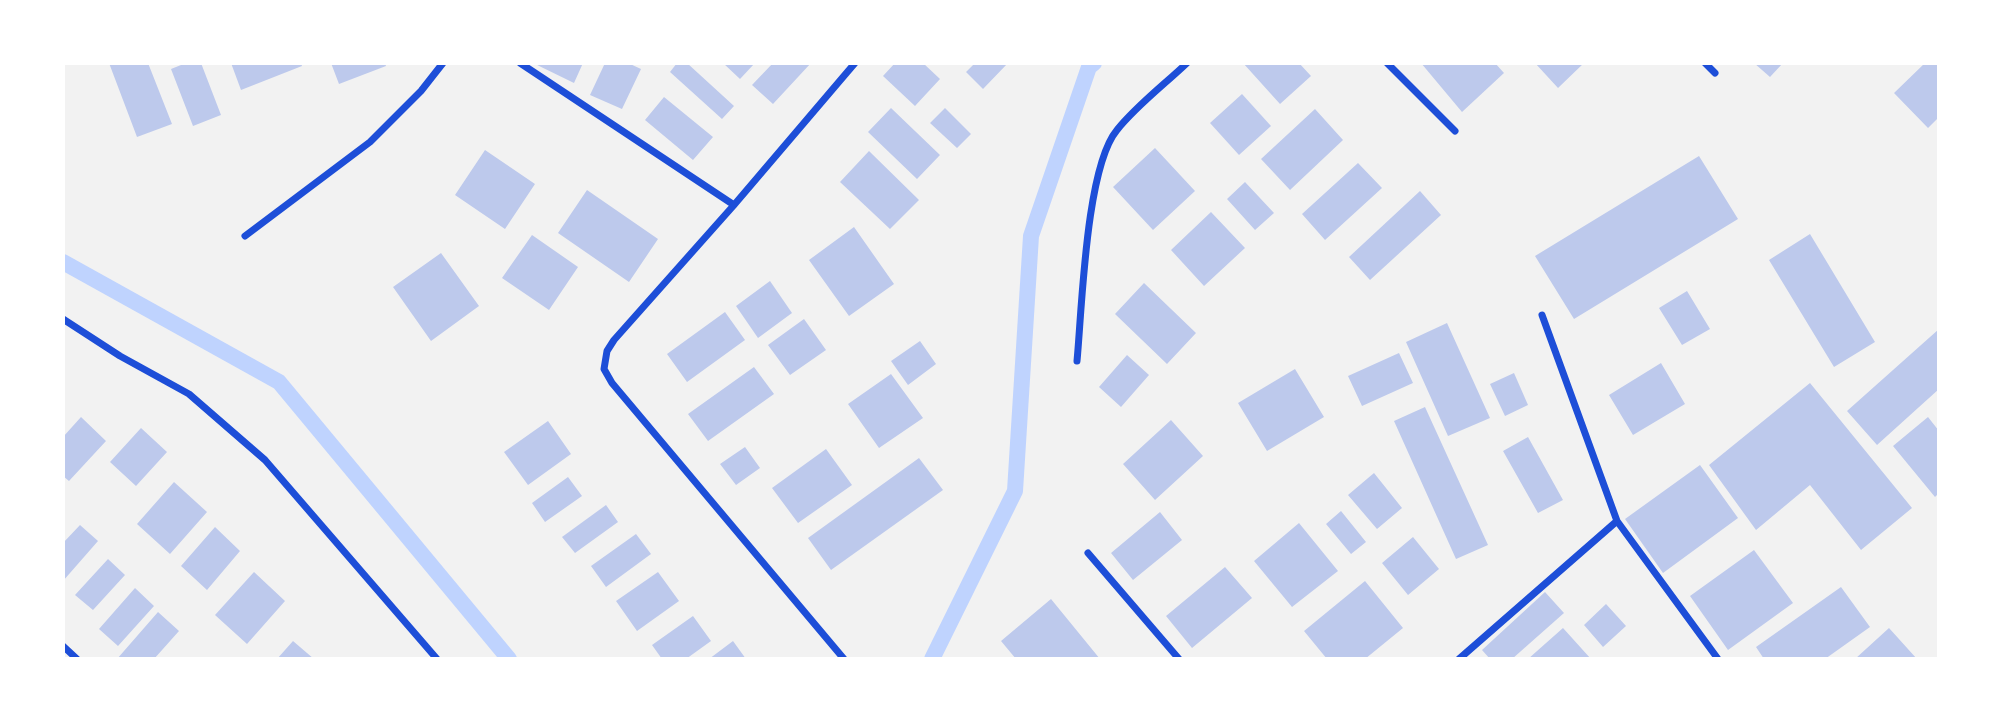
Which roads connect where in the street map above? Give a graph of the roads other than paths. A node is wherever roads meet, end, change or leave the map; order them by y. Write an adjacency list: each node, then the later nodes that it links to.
1 (443, 63): 10 (street)
2 (520, 63): 9 (street)
3 (855, 63): 9 (street)
4 (1187, 63): 13 (street)
5 (1387, 63): 8 (street)
6 (1704, 63): 7 (street)
7 (1715, 73)
8 (1455, 131)
9 (734, 205): 19 (street)
10 (245, 236)
11 (1542, 315): 14 (street)
12 (63, 319): 18 (street)
13 (1077, 361)
14 (1617, 521): 21 (street); 22 (street)
15 (1088, 553): 20 (street)
16 (63, 646): 17 (street)
17 (77, 659)
18 (437, 659)
19 (844, 659)
20 (1178, 659)
21 (1459, 659)
22 (1718, 659)

